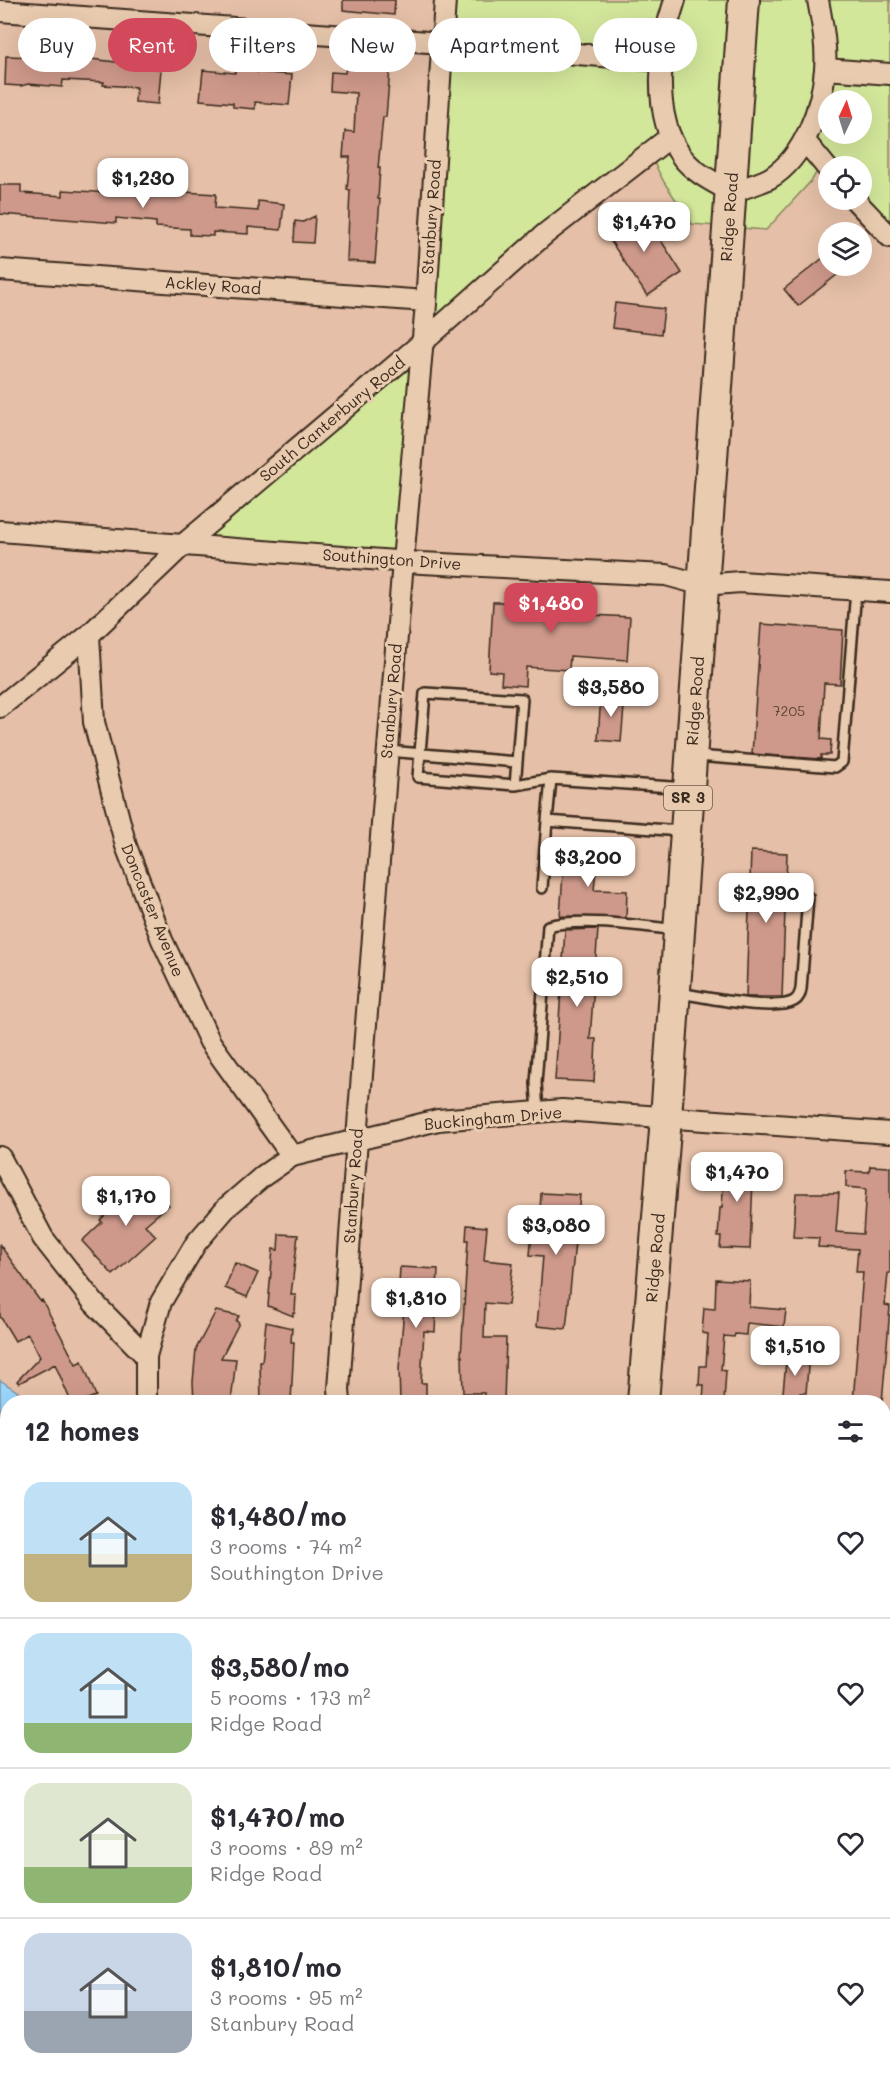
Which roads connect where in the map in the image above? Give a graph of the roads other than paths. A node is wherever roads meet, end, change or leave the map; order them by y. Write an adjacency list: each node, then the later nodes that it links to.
1 (446, 0): 6 (street, Stanbury Road)
2 (675, 0): 7 (street)
3 (744, 0): 16 (main road, Ridge Road / SR 3)
4 (818, 0): 9 (street)
5 (0, 11): 8 (street)
6 (444, 18)
7 (669, 18)
8 (428, 42)
9 (826, 69): 12 (street); 14 (street)
10 (440, 72): 20 (street, Stanbury Road)
11 (662, 72): 13 (street)
12 (890, 74)
13 (670, 137): 16 (street); 21 (street, South Canterbury Road)
14 (805, 141): 15 (street); 16 (street)
15 (818, 157)
16 (731, 192): 25 (main road, Ridge Road / SR 3)
17 (864, 210): 18 (street)
18 (890, 237)
19 (0, 270): 20 (street, Ackley Road)
20 (426, 301): 21 (street, Stanbury Road)
21 (422, 343): 23 (street, South Canterbury Road); 24 (street, Stanbury Road)
22 (0, 531): 23 (street, Southington Drive)
23 (184, 543): 24 (street, Southington Drive); 28 (street, South Canterbury Road)
24 (403, 561): 25 (street, Southington Drive); 30 (street, Stanbury Road)
25 (703, 585): 26 (street, Southington Drive); 32 (main road, Ridge Road / SR 3)
26 (856, 590): 27 (street, Southington Drive); 32 (lane)
27 (890, 592)
28 (89, 635): 29 (street, South Canterbury Road); 47 (street, Doncaster Avenue)
29 (0, 707)
30 (388, 751): 31 (lane); 46 (street, Stanbury Road)
31 (420, 753): 33 (lane); 33 (lane); 35 (lane)
32 (691, 755): 36 (main road, Ridge Road / SR 3)
33 (517, 762): 35 (lane)
34 (550, 779): 35 (lane); 36 (lane); 37 (lane)
35 (515, 785)
36 (689, 788): 38 (main road, Ridge Road / SR 3)
37 (547, 821): 38 (lane); 39 (lane)
38 (686, 832): 41 (main road, Ridge Road / SR 3)
39 (542, 888)
40 (808, 897): 42 (lane)
41 (679, 930): 42 (main road, Ridge Road / SR 3); 43 (lane)
42 (675, 993): 44 (main road, Ridge Road / SR 3)
43 (538, 1112): 44 (street, Buckingham Drive); 46 (street, Buckingham Drive)
44 (666, 1118): 45 (street, Buckingham Drive); 52 (main road, Ridge Road / SR 3)
45 (890, 1133)
46 (357, 1140): 47 (street, Buckingham Drive); 51 (street, Stanbury Road)
47 (292, 1156): 49 (street, Buckingham Drive)
48 (0, 1157): 49 (street)
49 (146, 1356): 50 (street, Buckingham Drive)
50 (146, 1395)
51 (339, 1395)
52 (644, 1395)

